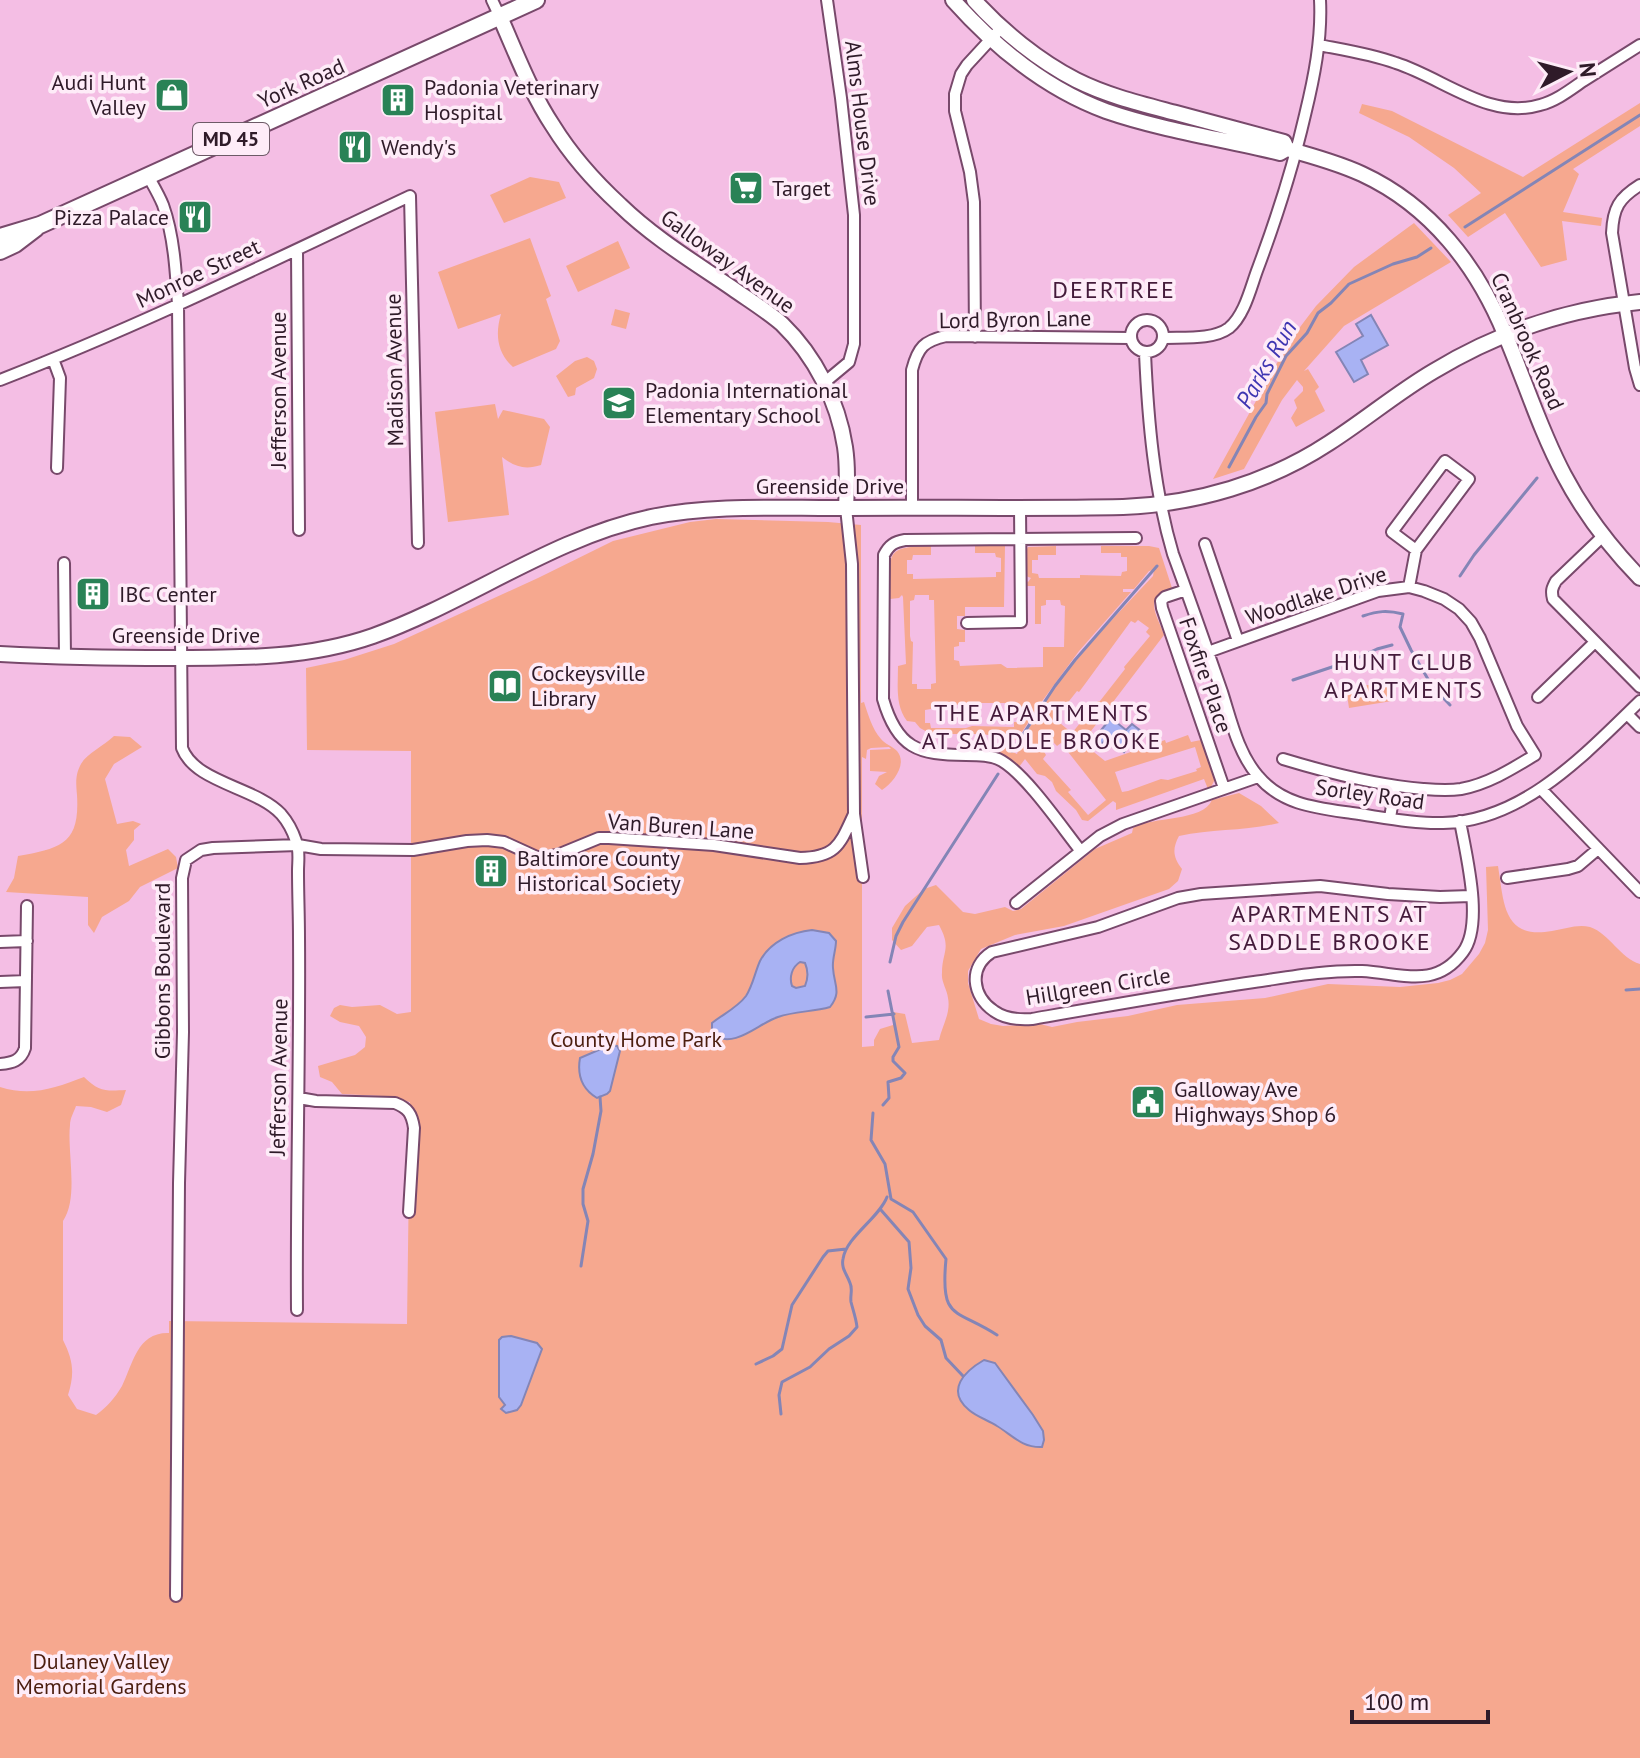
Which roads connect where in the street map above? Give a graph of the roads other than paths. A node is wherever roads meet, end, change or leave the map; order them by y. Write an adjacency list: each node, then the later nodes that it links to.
1 (492, 0): 7 (street, Galloway Avenue)
2 (536, 0): 7 (main road, York Road / MD 45)
3 (827, 0): 30 (street, Alms House Drive)
4 (953, 0): 9 (street, Cranbrook Road)
5 (974, 0): 8 (street, Cranbrook Road)
6 (1320, 0): 10 (street)
7 (500, 17): 13 (main road, York Road / MD 45); 30 (street, Galloway Avenue)
8 (1002, 27): 9 (street); 12 (street, Cranbrook Road)
9 (990, 39): 12 (street, Cranbrook Road); 24 (street)
10 (1319, 45): 11 (street); 12 (street)
11 (1640, 45)
12 (1292, 150): 23 (street, Cranbrook Road); 26 (street)
13 (148, 176): 16 (main road, York Road / MD 45); 22 (street)
14 (1640, 185): 21 (street)
15 (410, 196): 18 (street, Monroe Street); 41 (street, Madison Avenue)
16 (40, 225): 17 (main road, York Road / MD 45); 19 (main road, York Road / MD 45)
17 (0, 237)
18 (297, 250): 22 (street, Monroe Street); 37 (street, Jefferson Avenue)
19 (0, 251)
20 (1640, 302): 21 (street, Greenside Drive)
21 (1623, 304): 23 (street, Greenside Drive); 31 (street)
22 (178, 305): 28 (street, Monroe Street); 54 (street)
23 (1506, 335): 33 (street, Greenside Drive); 38 (street, Cranbrook Road)
24 (975, 337): 25 (street, Lord Byron Lane); 35 (street, Lord Byron Lane)
25 (1130, 338): 26 (street, Lord Byron Lane); 27 (street)
26 (1163, 338): 27 (street)
27 (1145, 353): 33 (street, Sorley Road)
28 (53, 359): 29 (street, Monroe Street); 32 (street)
29 (0, 380)
30 (825, 382): 34 (street, Galloway Avenue)
31 (1640, 385)
32 (57, 468)
33 (1161, 504): 36 (street, Greenside Drive); 47 (street, Sorley Road)
34 (846, 508): 35 (street, Greenside Drive); 54 (street, Greenside Drive); 65 (street, Galloway Avenue)
35 (912, 508): 36 (street, Greenside Drive)
36 (1020, 508): 40 (street)
37 (299, 530)
38 (1603, 536): 45 (street, Cranbrook Road); 50 (street)
39 (1136, 538): 40 (street)
40 (1021, 539): 48 (street); 70 (street)
41 (418, 543)
42 (1205, 544): 49 (street)
43 (1416, 550): 43 (street); 46 (street)
44 (64, 563): 53 (street)
45 (1640, 578)
46 (1409, 587): 49 (street, Woodlake Drive); 62 (street, Woodlake Drive)
47 (1186, 590): 51 (street, Sorley Road); 63 (street, Foxfire Place)
48 (967, 623)
49 (1238, 641): 51 (street, Woodlake Drive)
50 (1595, 642): 55 (street); 56 (street)
51 (1208, 652): 61 (street, Sorley Road)
52 (0, 654): 53 (street, Greenside Drive)
53 (65, 657): 54 (street, Greenside Drive)
54 (180, 658): 68 (street)
55 (1640, 687)
56 (1538, 697)
57 (1640, 701): 58 (street, Sorley Road)
58 (1627, 714): 59 (street); 64 (street, Sorley Road)
59 (1640, 727)
60 (1283, 759): 62 (street)
61 (1258, 777): 63 (street); 66 (street, Sorley Road)
62 (1395, 787): 66 (street)
63 (1224, 788): 70 (street)
64 (1541, 789): 67 (street, Sorley Road); 69 (street)
65 (854, 814): 68 (street, Van Buren Lane); 71 (street, Galloway Avenue)
66 (1390, 818): 67 (street, Sorley Road)
67 (1460, 821): 74 (street, Hillgreen Circle)
68 (298, 845): 82 (street, Jefferson Avenue); 85 (street, Gibbons Boulevard)
69 (1598, 849): 72 (street); 73 (street)
70 (1080, 850): 75 (street)
71 (863, 877)
72 (1507, 878)
73 (1640, 892)
74 (1471, 896): 74 (street, Hillgreen Circle)
75 (1016, 903)
76 (27, 906): 77 (street)
77 (27, 941): 78 (street); 79 (street)
78 (0, 942)
79 (26, 981): 80 (street); 81 (street)
80 (0, 982)
81 (0, 1064)
82 (299, 1098): 83 (street); 84 (street, Jefferson Avenue)
83 (409, 1212)
84 (297, 1310)
85 (176, 1596)

